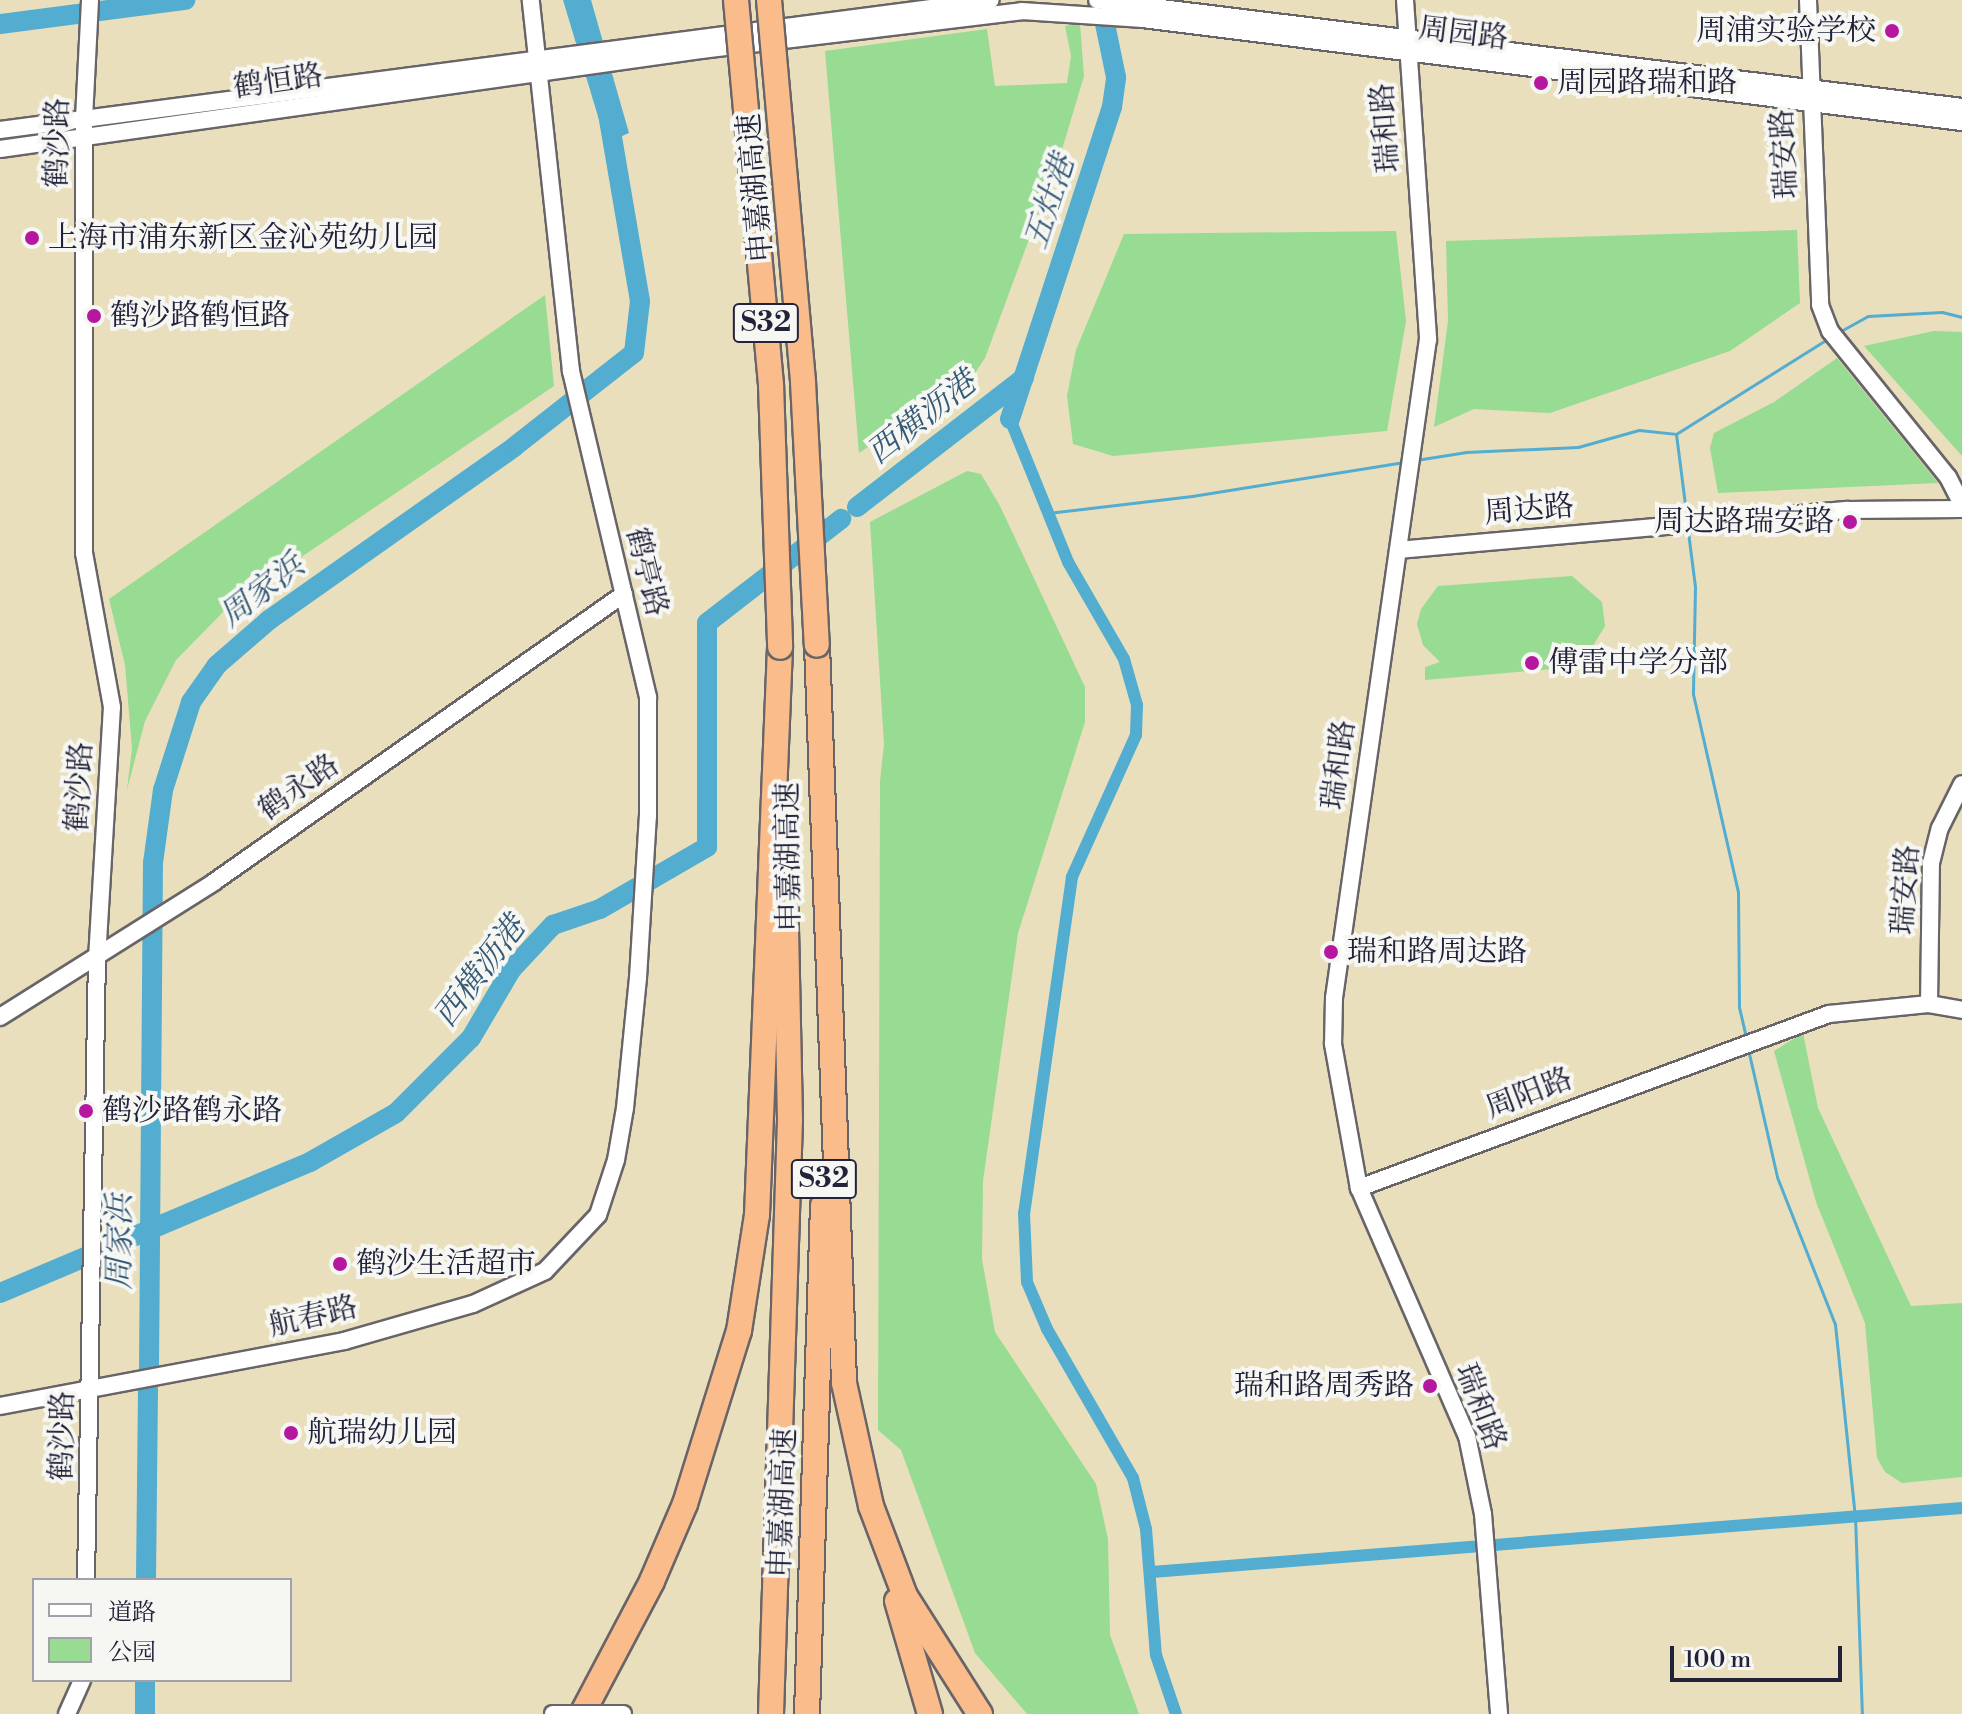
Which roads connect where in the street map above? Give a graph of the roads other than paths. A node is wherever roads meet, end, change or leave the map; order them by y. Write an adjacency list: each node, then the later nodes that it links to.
1 (90, 0): 15 (street, 鹤沙路)
2 (531, 0): 12 (street, 鹤亭路)
3 (736, 0): 24 (highway, 申嘉湖高速 / S32, bridge)
4 (769, 0): 23 (highway, 申嘉湖高速 / S32, bridge)
5 (991, 0): 10 (street)
6 (1097, 0): 9 (street, 周园路)
7 (1405, 0): 9 (street, 瑞和路)
8 (1808, 0): 13 (street, 瑞安路)
9 (1408, 37): 11 (street, 瑞和路); 13 (street, 周园路)
10 (622, 54): 11 (street, 周园路); 12 (street, 鹤恒路)
11 (1409, 56): 13 (street, 周园路); 21 (street, 瑞和路)
12 (537, 65): 15 (street, 鹤恒路); 18 (street, 鹤恒路); 22 (street, 鹤亭路)
13 (1810, 99): 14 (street, 周园路); 16 (street, 周园路); 20 (street, 瑞安路)
14 (1962, 107)
15 (84, 119): 17 (street, 鹤恒路); 18 (street, 鹤沙路)
16 (1962, 122)
17 (0, 130)
18 (85, 138): 19 (street, 鹤恒路); 26 (street, 鹤沙路)
19 (0, 149)
20 (1962, 507): 21 (street, 周达路)
21 (1398, 550): 31 (street, 瑞和路)
22 (624, 594): 26 (street, 鹤永路); 30 (street, 鹤亭路)
23 (817, 645): 34 (highway); 42 (highway, 申嘉湖高速 / S32)
24 (780, 647): 39 (highway); 41 (highway, 申嘉湖高速 / S32)
25 (1962, 784): 27 (street, 瑞安路)
26 (97, 959): 29 (street, 鹤永路); 32 (street, 鹤沙路)
27 (1929, 1004): 28 (street); 31 (street, 周阳路)
28 (1962, 1010)
29 (0, 1017)
30 (616, 1160): 32 (street, 航春路)
31 (1359, 1188): 45 (street, 瑞和路)
32 (92, 1389): 33 (street, 航春路); 35 (street, 鹤沙路)
33 (0, 1406)
34 (871, 1506): 43 (highway); 44 (highway)
35 (86, 1578)
36 (81, 1682): 37 (street)
37 (67, 1714)
38 (553, 1714): 40 (street, bridge)
39 (579, 1714)
40 (623, 1714)
41 (771, 1714)
42 (807, 1714)
43 (930, 1714)
44 (980, 1714)
45 (1499, 1714)

